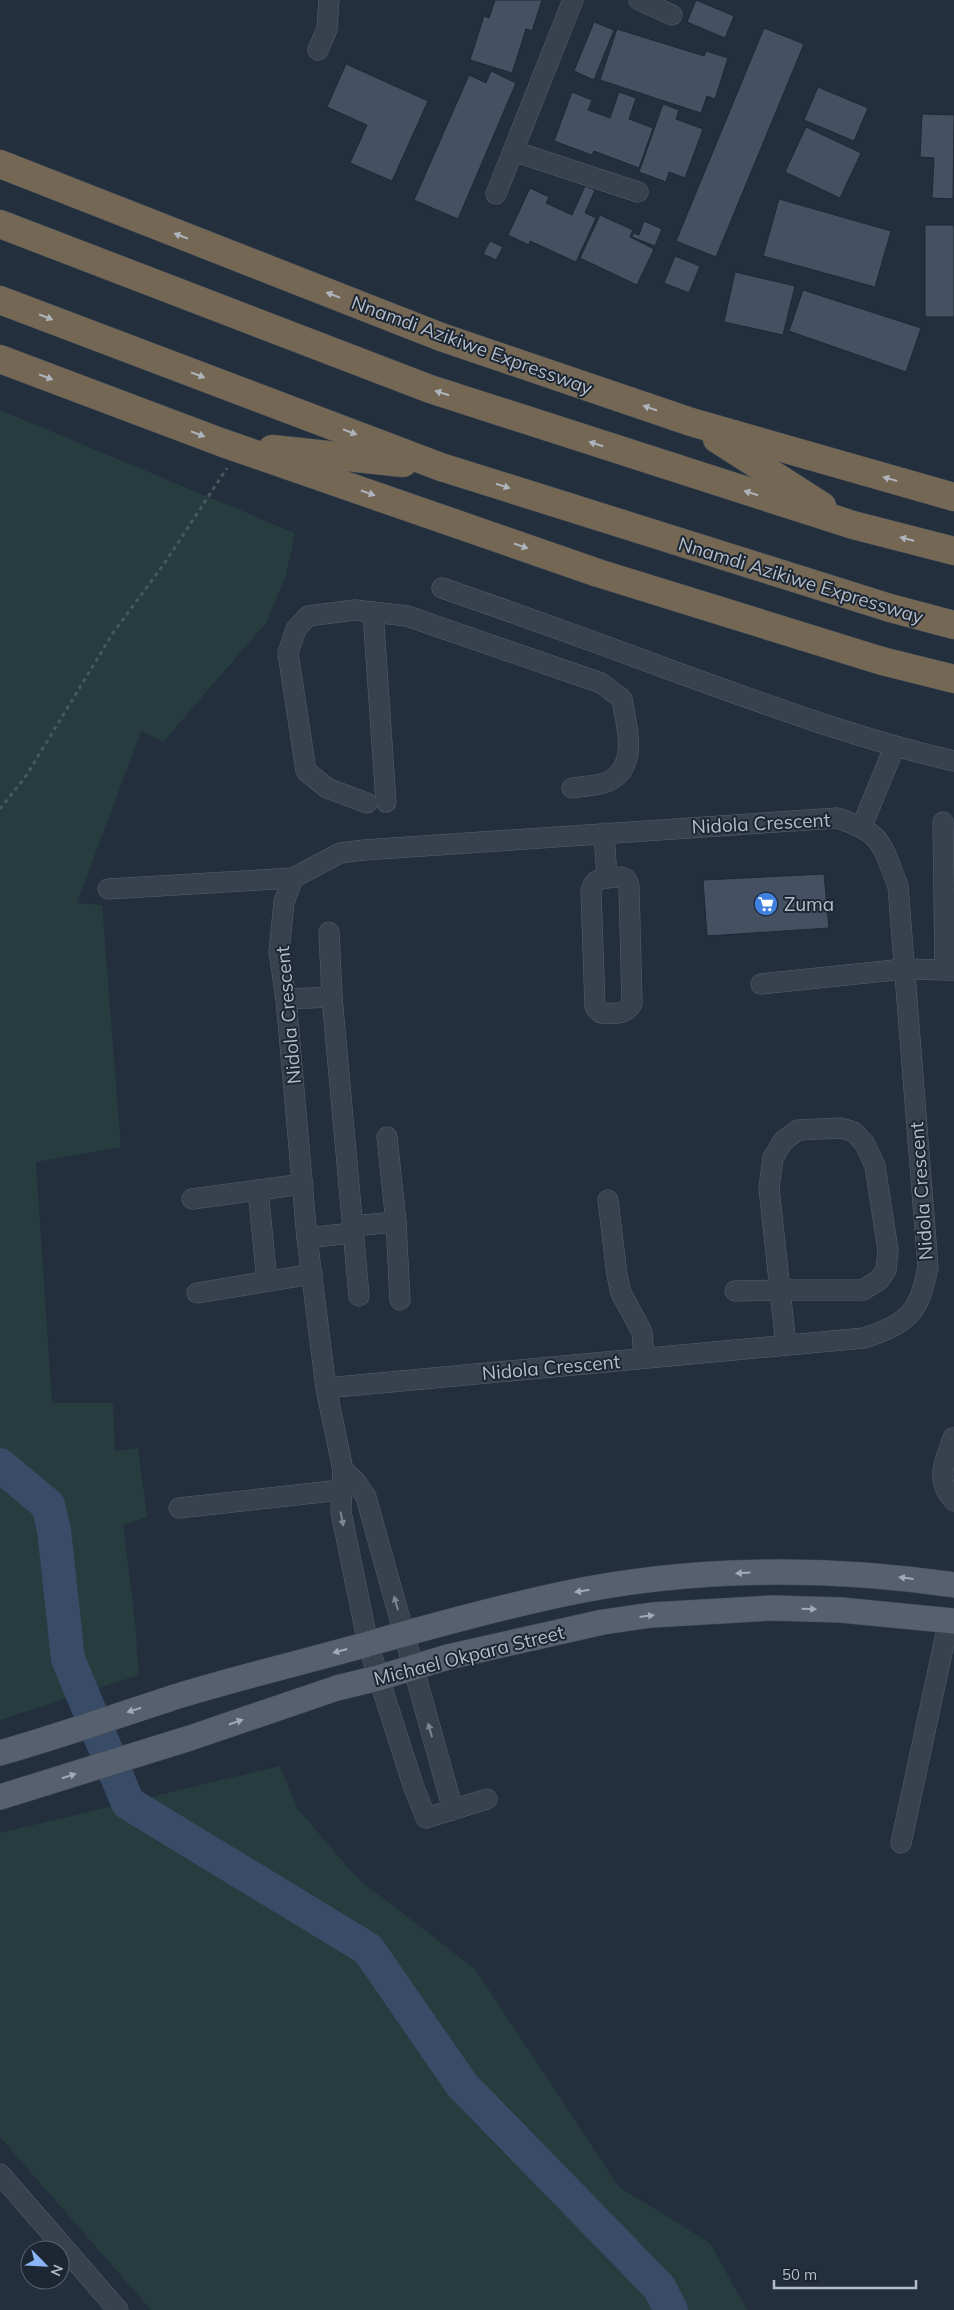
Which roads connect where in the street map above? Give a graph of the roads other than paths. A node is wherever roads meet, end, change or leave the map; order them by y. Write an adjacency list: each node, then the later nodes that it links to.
1 (329, 0): 5 (street)
2 (573, 0): 6 (street)
3 (639, 0): 4 (street)
4 (672, 15)
5 (318, 50)
6 (513, 151): 8 (street); 9 (street)
7 (7, 167): 13 (highway, Nnamdi Azikiwe Expressway, one-way to 7)
8 (638, 192)
9 (496, 194)
10 (0, 224): 17 (highway, one-way to 10)
11 (0, 300): 15 (highway, Nnamdi Azikiwe Expressway, one-way to 15)
12 (0, 359): 14 (highway, one-way to 14)
13 (691, 422): 16 (highway, Nnamdi Azikiwe Expressway, one-way to 13); 17 (highway)
14 (232, 446): 15 (highway); 22 (highway, one-way to 22)
15 (441, 467): 21 (highway, Nnamdi Azikiwe Expressway, one-way to 21)
16 (954, 497)
17 (853, 526): 18 (highway, one-way to 17)
18 (954, 551)
19 (442, 588): 23 (street)
20 (374, 612): 20 (street); 25 (street)
21 (954, 625)
22 (954, 679)
23 (894, 748): 24 (street); 27 (street)
24 (954, 761)
25 (572, 788)
26 (943, 822): 34 (street)
27 (862, 826): 28 (street, Nidola Crescent); 33 (street, Nidola Crescent)
28 (604, 833): 29 (street, Nidola Crescent); 30 (street)
29 (293, 878): 31 (street); 37 (street, Nidola Crescent)
30 (607, 878): 30 (street)
31 (108, 889)
32 (329, 932): 36 (street)
33 (904, 969): 34 (street); 35 (street); 53 (street, Nidola Crescent)
34 (949, 970)
35 (761, 984)
36 (332, 997): 37 (street); 44 (street)
37 (286, 1000): 39 (street, Nidola Crescent)
38 (387, 1137): 43 (street)
39 (303, 1184): 40 (street); 45 (street, Nidola Crescent)
40 (258, 1190): 41 (street); 47 (street)
41 (192, 1199)
42 (608, 1200): 54 (street)
43 (396, 1222): 44 (street); 52 (street)
44 (352, 1229): 45 (street); 51 (street)
45 (307, 1238): 46 (street, Nidola Crescent)
46 (312, 1274): 47 (street); 55 (street, Nidola Crescent)
47 (267, 1281): 50 (street)
48 (780, 1290): 48 (street); 49 (street); 53 (street)
49 (735, 1291)
50 (197, 1293)
51 (359, 1296)
52 (400, 1300)
53 (786, 1345): 54 (street, Nidola Crescent)
54 (644, 1358): 55 (street, Nidola Crescent)
55 (326, 1388): 57 (street, Nidola Crescent)
56 (954, 1438): 58 (street)
57 (342, 1480): 59 (street); 62 (street, one-way to 57); 63 (street, Nidola Crescent, one-way to 63)
58 (954, 1501)
59 (179, 1508)
60 (954, 1585): 62 (main road, Michael Okpara Street, one-way to 62)
61 (952, 1621): 64 (main road, Michael Okpara Street, one-way to 61); 70 (street)
62 (404, 1633): 63 (main road, Michael Okpara Street); 64 (street)
63 (368, 1644): 65 (street, Nidola Crescent); 66 (main road, Michael Okpara Street, one-way to 66)
64 (412, 1667): 65 (main road, Michael Okpara Street); 69 (street, one-way to 64)
65 (378, 1678): 67 (main road, Michael Okpara Street, one-way to 65); 69 (street, Nidola Crescent)
66 (6, 1752)
67 (11, 1794)
68 (487, 1799): 69 (street)
69 (452, 1810)
70 (901, 1842)
71 (0, 2174): 72 (street)
72 (118, 2310)

